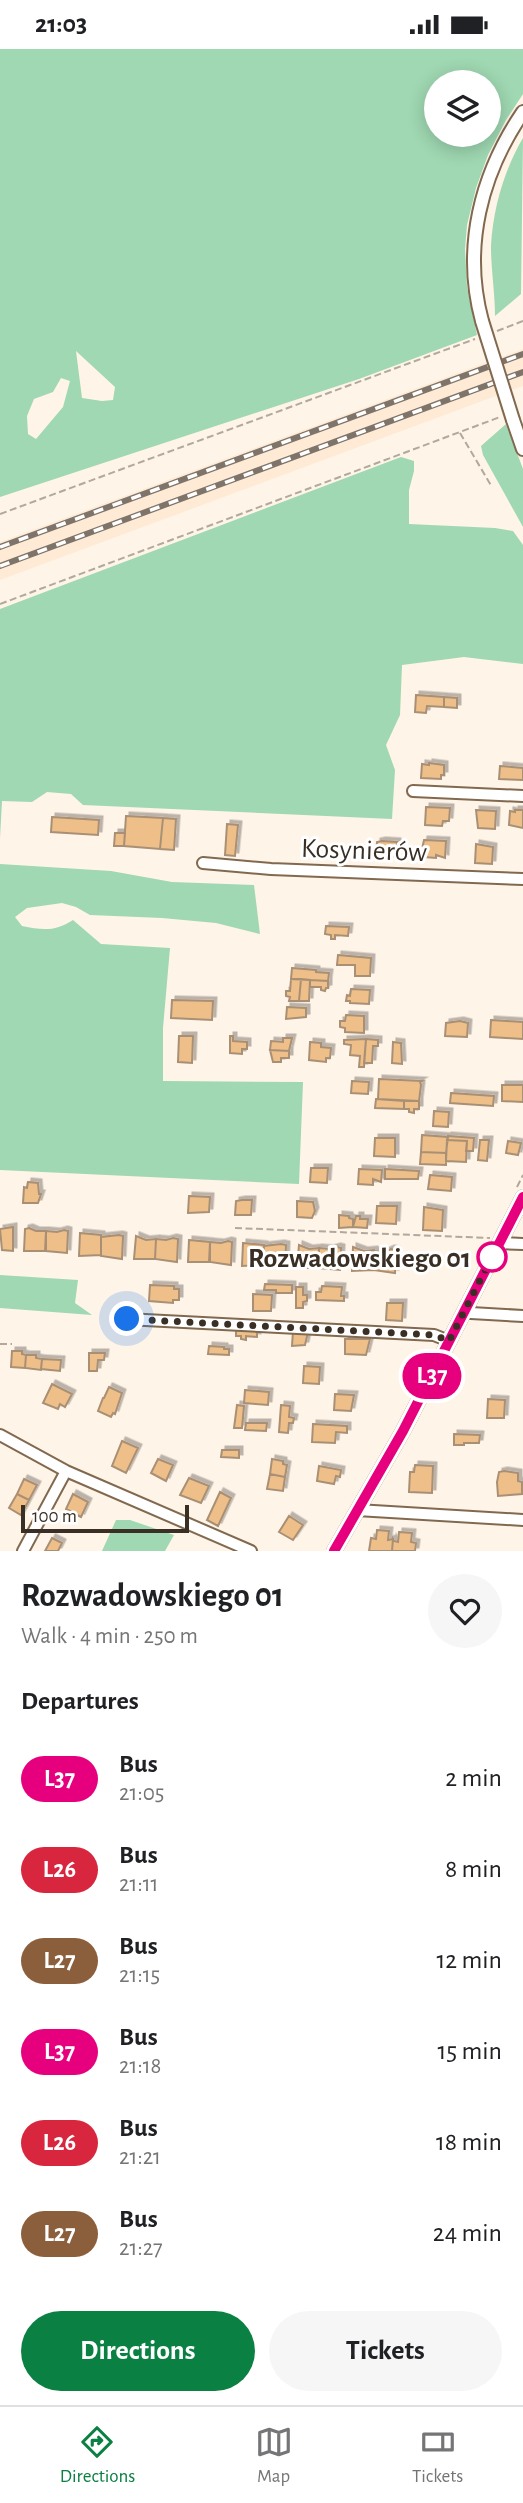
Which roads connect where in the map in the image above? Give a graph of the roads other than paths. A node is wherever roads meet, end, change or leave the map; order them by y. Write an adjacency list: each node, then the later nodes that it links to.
1 (523, 112): 2 (street, bridge)
2 (523, 449)
3 (412, 791): 4 (street)
4 (523, 796)
5 (203, 863): 6 (street, Kosynierów)
6 (523, 880)
7 (522, 1200): 8 (street)
8 (500, 1241): 9 (street); 10 (street)
9 (523, 1244)
10 (464, 1311): 11 (street); 13 (street)
11 (523, 1316)
12 (127, 1319): 13 (street)
13 (449, 1341): 16 (street)
14 (0, 1435): 15 (street)
15 (66, 1471): 18 (street); 19 (street)
16 (357, 1510): 17 (street); 20 (street)
17 (523, 1520)
18 (23, 1551)
19 (251, 1551)
20 (334, 1551)

